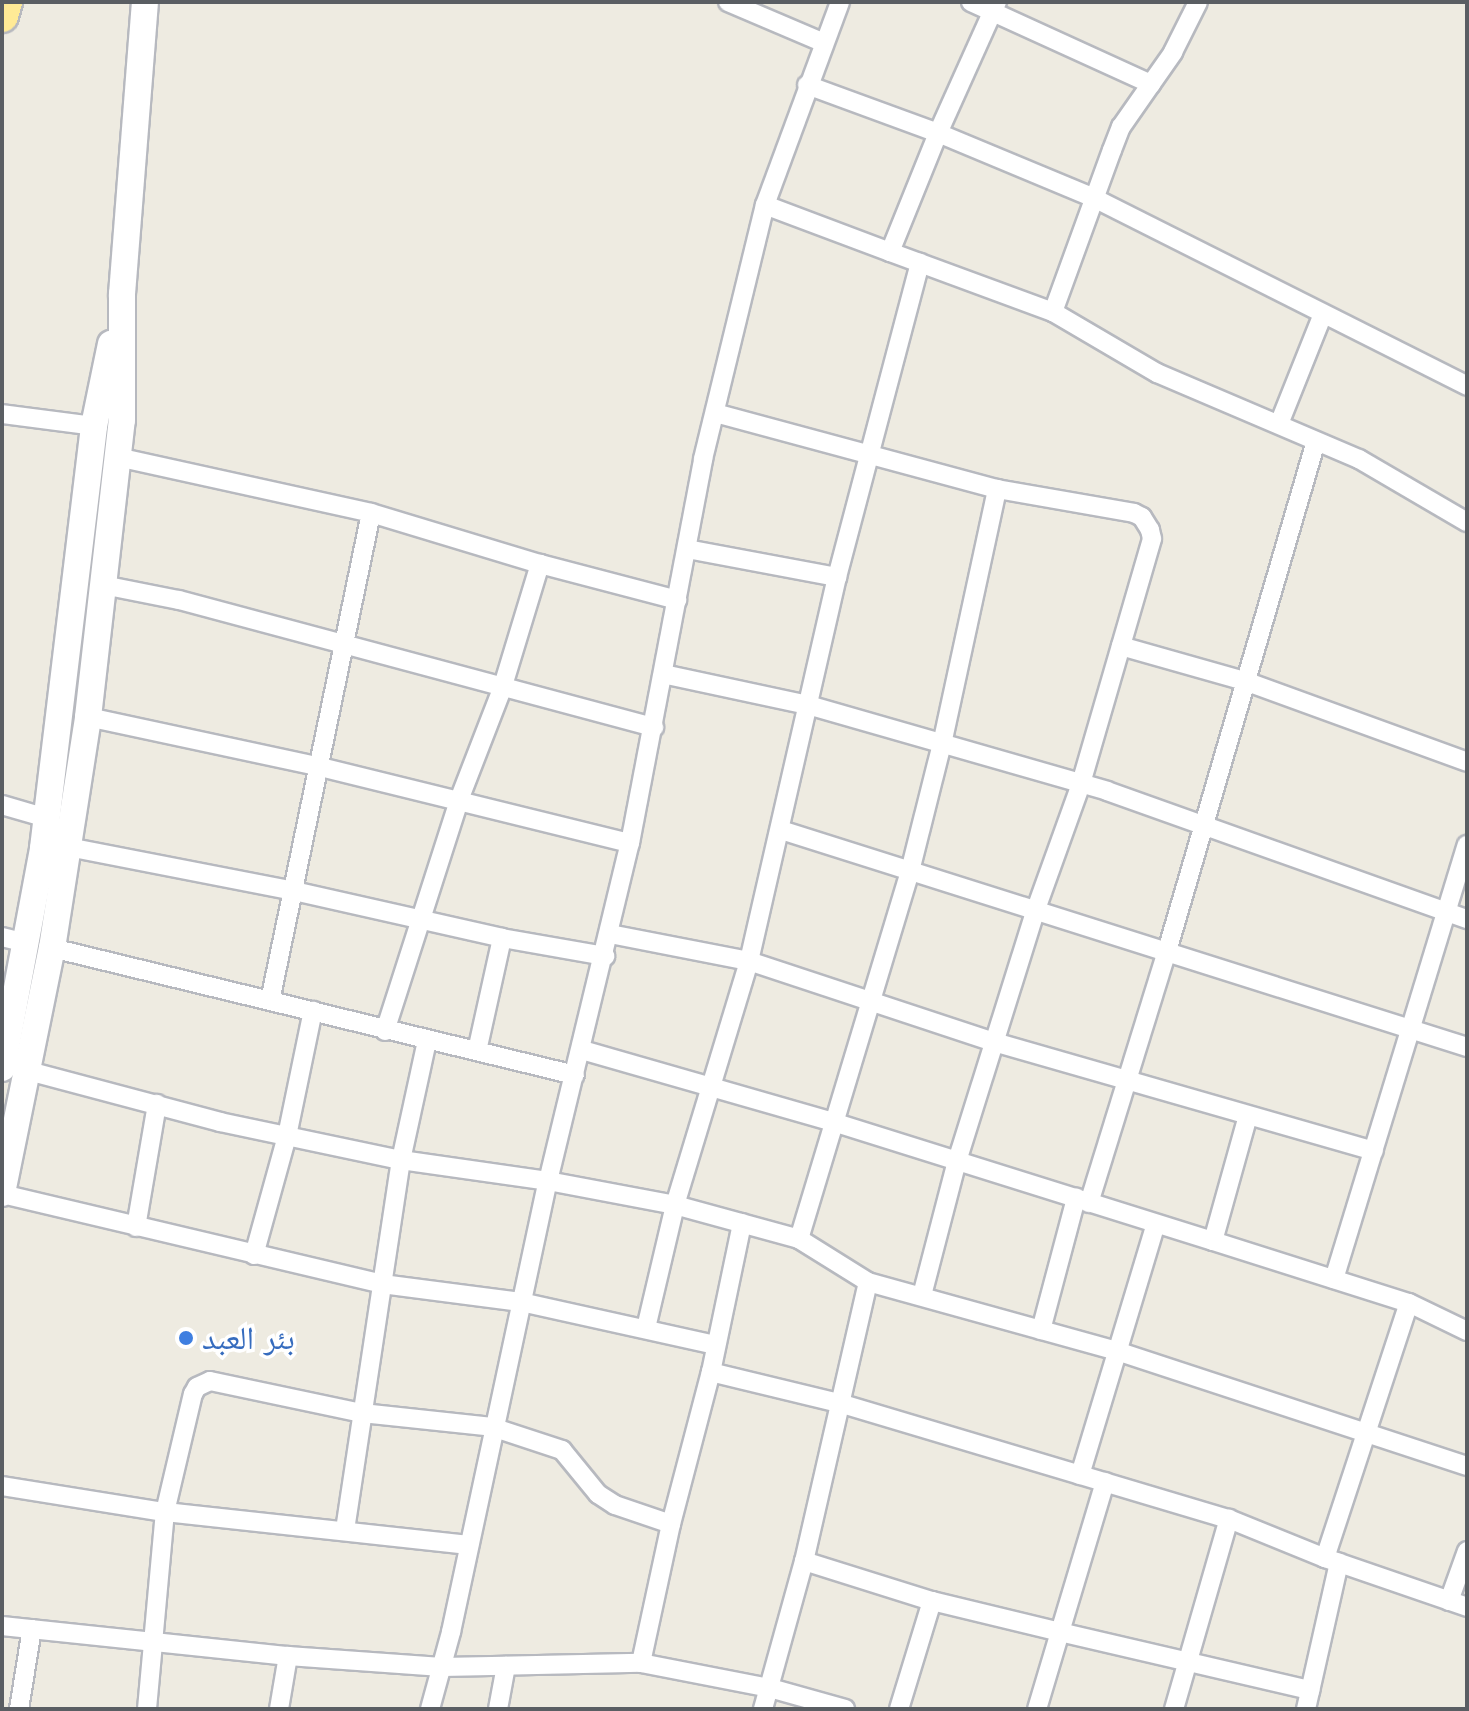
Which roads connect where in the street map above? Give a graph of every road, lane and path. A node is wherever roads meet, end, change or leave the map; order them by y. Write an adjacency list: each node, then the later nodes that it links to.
1 (6, 2): 8 (highway)
2 (145, 2): 17 (main road)
3 (728, 2): 9 (street)
4 (840, 2): 9 (street)
5 (971, 2): 7 (street)
6 (1198, 2): 10 (street)
7 (995, 6): 10 (street); 12 (street)
8 (2, 16)
9 (824, 43): 11 (street)
10 (1151, 84): 13 (street)
11 (807, 85): 12 (street); 14 (street)
12 (938, 133): 13 (street); 15 (street)
13 (1094, 198): 18 (street); 19 (street)
14 (765, 205): 15 (street); 21 (street)
15 (890, 252): 16 (street)
16 (920, 263): 18 (street); 26 (street)
17 (122, 294): 24 (main road); 27 (main road)
18 (1053, 312): 23 (street)
19 (1323, 314): 20 (street); 23 (street)
20 (1467, 386)
21 (715, 413): 26 (street); 31 (street)
22 (2, 414): 24 (street)
23 (1279, 424): 25 (street)
24 (94, 426): 50 (main road)
25 (1316, 441): 30 (street); 39 (street)
26 (869, 455): 28 (street); 33 (street)
27 (117, 457): 29 (street); 34 (main road)
28 (997, 489): 37 (street); 44 (street)
29 (371, 513): 32 (street); 36 (street)
30 (1467, 522)
31 (687, 549): 33 (street); 35 (street)
32 (540, 564): 35 (street); 40 (street)
33 (837, 577): 41 (street)
34 (103, 585): 36 (street); 42 (main road)
35 (677, 600): 38 (street)
36 (341, 644): 40 (street); 46 (street)
37 (1121, 646): 39 (street); 47 (street)
38 (663, 674): 41 (street); 43 (street)
39 (1245, 681): 45 (street); 51 (street)
40 (502, 689): 43 (street); 48 (street)
41 (808, 705): 44 (street); 52 (street)
42 (88, 717): 46 (street); 55 (main road)
43 (654, 727): 53 (street)
44 (942, 744): 47 (street); 56 (street)
45 (1467, 762)
46 (316, 766): 48 (street); 57 (street)
47 (1081, 784): 51 (street); 58 (street)
48 (459, 800): 53 (street); 60 (street)
49 (2, 805): 50 (street)
50 (47, 818): 63 (main road)
51 (1203, 826): 59 (street); 64 (street)
52 (781, 830): 56 (street); 66 (street)
53 (630, 843): 61 (street)
54 (1467, 845): 59 (street)
55 (68, 847): 57 (street); 63 (main road)
56 (910, 871): 58 (street); 68 (street)
57 (294, 891): 60 (street); 67 (street)
58 (1036, 909): 64 (street); 73 (street)
59 (1458, 916): 70 (street)
60 (420, 920): 62 (street); 71 (street)
61 (610, 934): 65 (street); 66 (street)
62 (502, 938): 65 (street); 76 (street)
63 (27, 943): 67 (street); 77 (main road)
64 (1167, 951): 70 (street); 79 (street)
65 (605, 956): 75 (street)
66 (749, 961): 68 (street); 80 (street)
67 (270, 1001): 69 (street)
68 (871, 1002): 73 (street); 83 (street)
69 (313, 1011): 71 (street); 84 (street)
70 (1409, 1030): 74 (street); 85 (street)
71 (385, 1031): 72 (street)
72 (427, 1041): 76 (street); 86 (street)
73 (994, 1042): 79 (street); 87 (street)
74 (1467, 1047)
75 (582, 1050): 78 (street); 80 (street)
76 (477, 1051): 78 (street)
77 (13, 1069): 81 (street); 89 (main road)
78 (575, 1075): 88 (street)
79 (1129, 1080): 82 (street); 90 (street)
80 (713, 1087): 83 (street); 91 (street)
81 (157, 1104): 84 (street); 94 (street)
82 (1248, 1116): 85 (street); 96 (street)
83 (833, 1122): 87 (street); 95 (street)
84 (287, 1136): 86 (street); 97 (street)
85 (1374, 1151): 98 (street)
86 (401, 1160): 88 (street); 100 (street)
87 (957, 1161): 90 (street); 101 (street)
88 (548, 1181): 91 (street); 102 (street)
89 (2, 1193): 94 (street)
90 (1082, 1200): 93 (street); 105 (street)
91 (675, 1205): 92 (street); 104 (street)
92 (742, 1223): 95 (street); 107 (street)
93 (1156, 1224): 96 (street); 108 (street)
94 (136, 1227): 97 (street)
95 (799, 1239): 99 (street)
96 (1213, 1241): 98 (street)
97 (254, 1255): 100 (street)
98 (1334, 1279): 103 (street)
99 (868, 1282): 101 (street); 110 (street)
100 (382, 1284): 102 (street); 111 (street)
101 (922, 1295): 105 (street)
102 (521, 1302): 104 (street); 112 (street)
103 (1409, 1303): 106 (street); 113 (street)
104 (646, 1328): 107 (street)
105 (1041, 1330): 108 (street)
106 (1467, 1331)
107 (715, 1345): 109 (street)
108 (1120, 1352): 113 (street); 115 (street)
109 (711, 1372): 110 (street); 120 (street)
110 (839, 1403): 115 (street); 125 (street)
111 (362, 1413): 112 (street); 118 (street); 121 (street)
112 (492, 1427): 120 (street); 122 (street)
113 (1366, 1433): 114 (street); 124 (street)
114 (1467, 1466)
115 (1080, 1475): 116 (street)
116 (1105, 1482): 119 (street); 131 (street)
117 (2, 1486): 118 (street)
118 (165, 1512): 121 (street); 132 (street)
119 (1229, 1519): 124 (street); 134 (street)
120 (671, 1524): 135 (street)
121 (345, 1530): 122 (street)
122 (469, 1545): 137 (street)
123 (1467, 1551): 127 (street)
124 (1332, 1560): 127 (street); 139 (street)
125 (804, 1561): 126 (street); 138 (street)
126 (932, 1601): 131 (street); 147 (street)
127 (1449, 1601): 128 (street)
128 (1467, 1607)
129 (2, 1626): 130 (street)
130 (32, 1629): 132 (street); 140 (street)
131 (1060, 1632): 134 (street); 148 (street)
132 (152, 1642): 133 (street); 141 (street)
133 (288, 1656): 137 (street); 142 (street)
134 (1190, 1660): 139 (street); 149 (street)
135 (641, 1663): 136 (street); 138 (street)
136 (506, 1666): 137 (street); 144 (street)
137 (442, 1667): 143 (street)
138 (770, 1688): 145 (street); 146 (street)
139 (1308, 1700)
140 (19, 1709)
141 (147, 1709)
142 (279, 1709)
143 (430, 1709)
144 (498, 1709)
145 (763, 1709)
146 (845, 1709)
147 (899, 1709)
148 (1037, 1709)
149 (1174, 1709)

